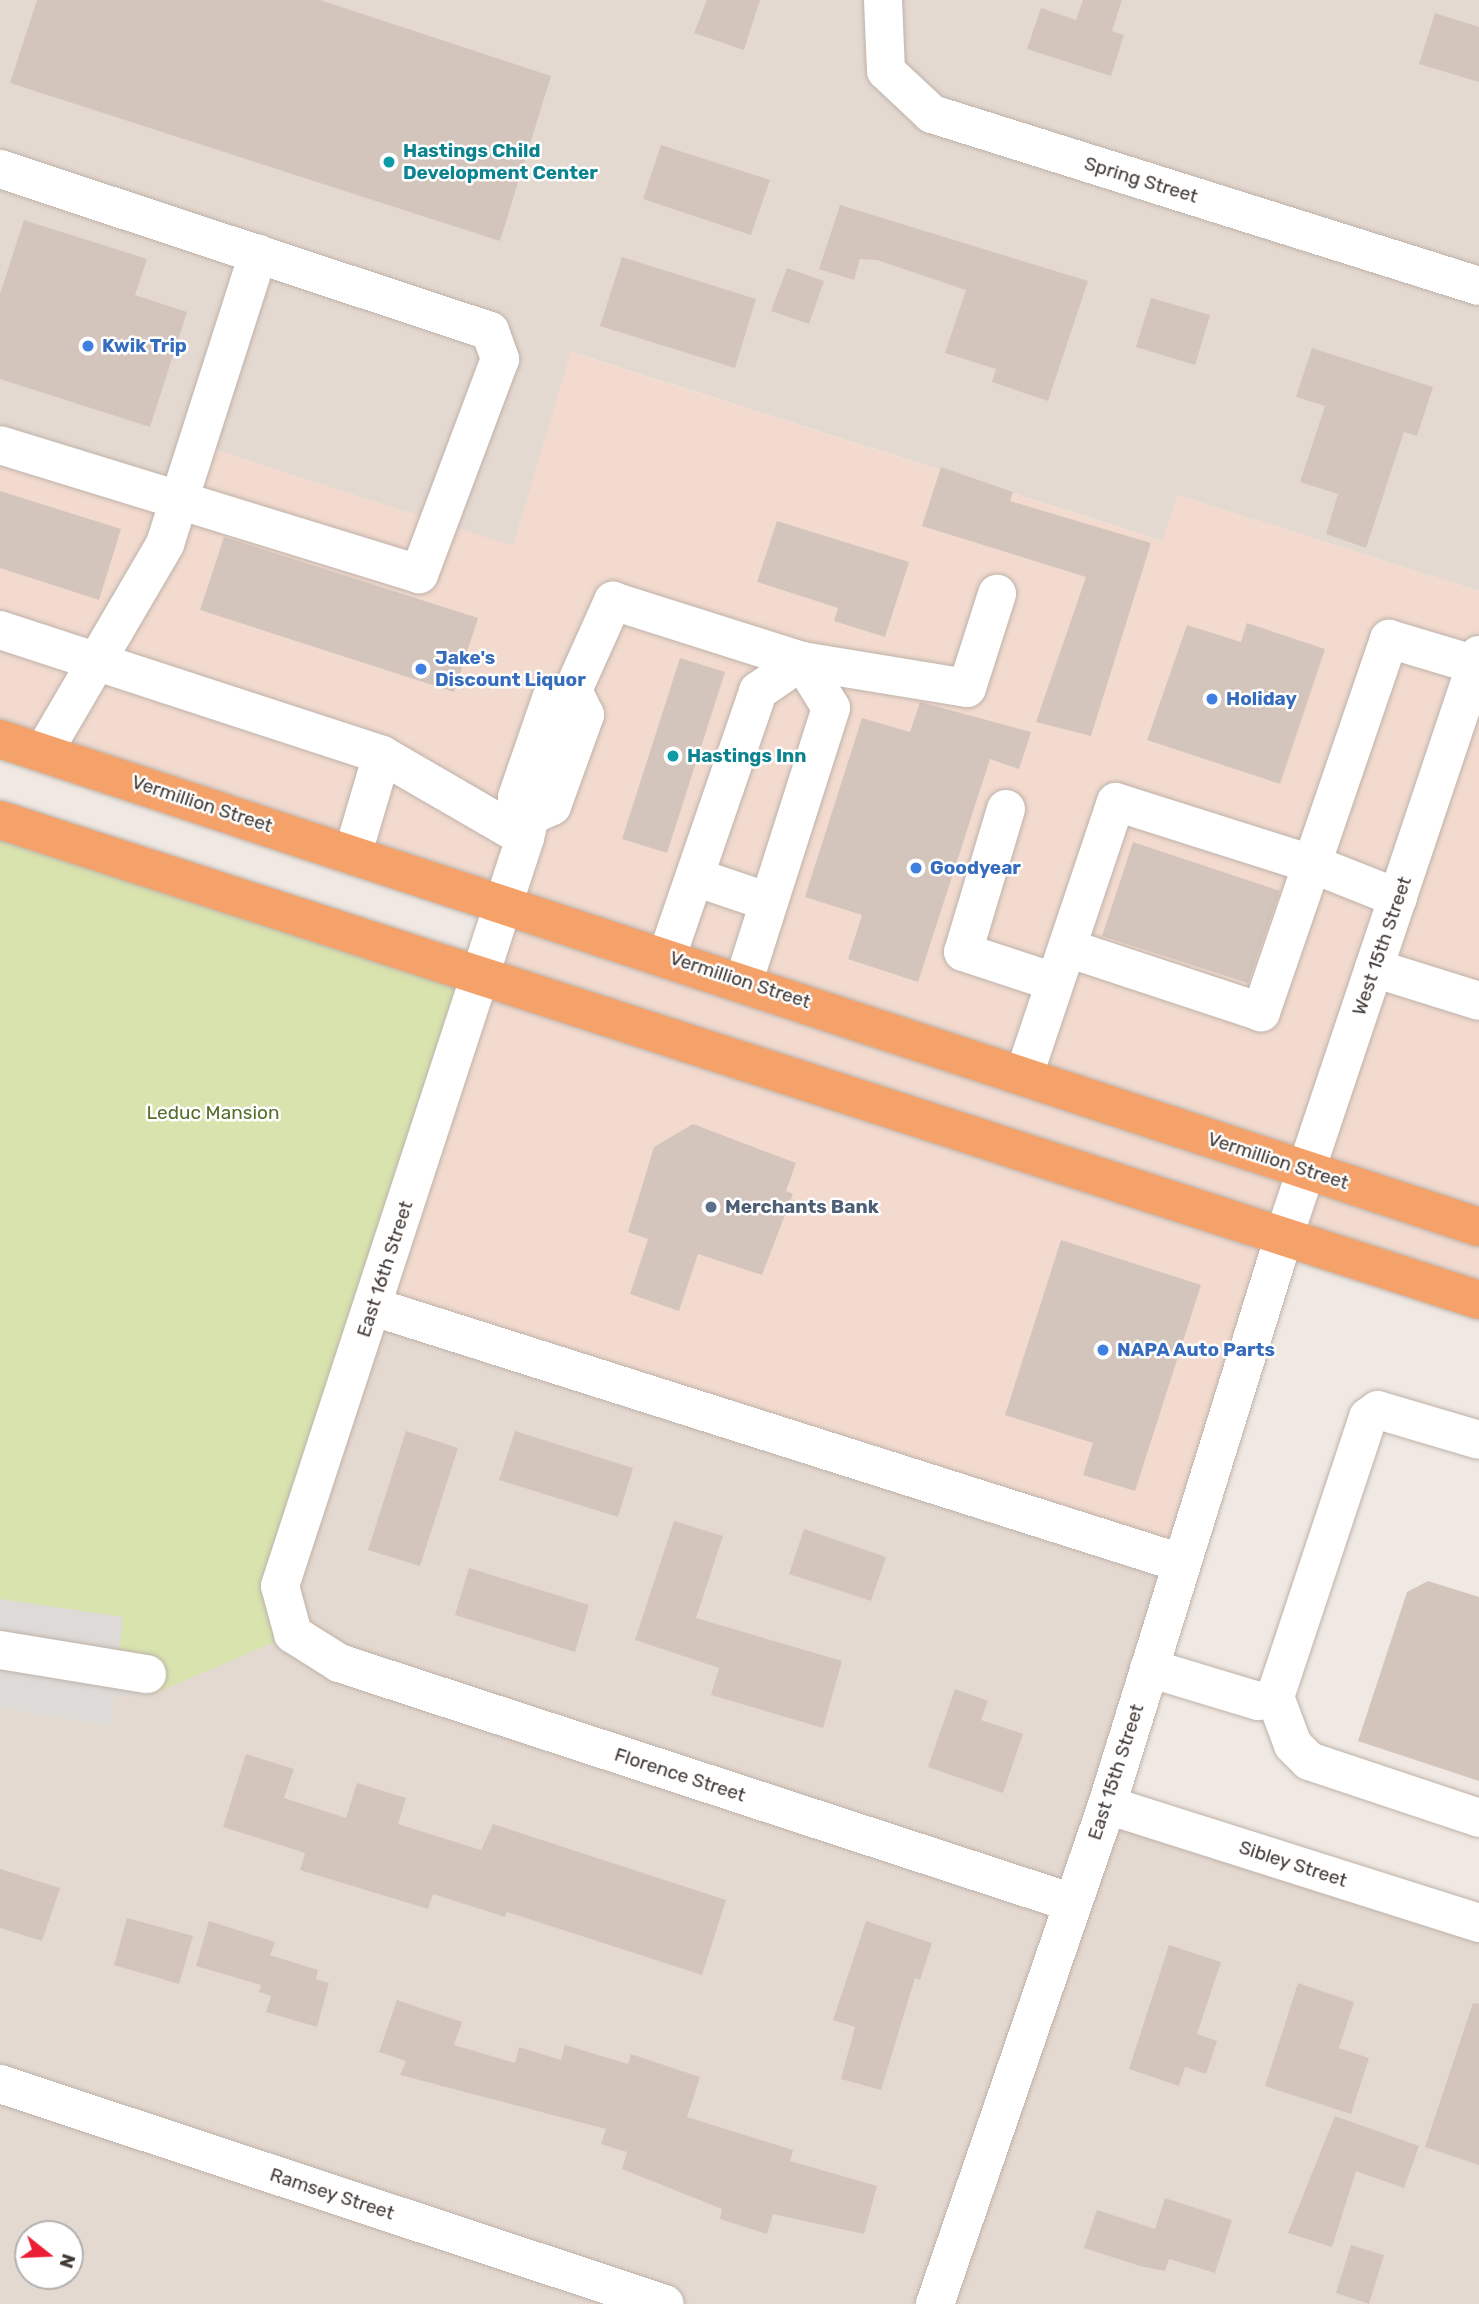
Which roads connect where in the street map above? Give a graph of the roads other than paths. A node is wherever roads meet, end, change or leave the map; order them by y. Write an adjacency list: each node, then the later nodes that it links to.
1 (883, 0): 4 (street, Spring Street)
2 (0, 169): 3 (street)
3 (258, 254): 6 (street); 6 (street)
4 (1479, 286)
5 (0, 445): 6 (street)
6 (178, 500): 9 (street)
7 (997, 594): 11 (street)
8 (0, 630): 9 (street)
9 (93, 659): 14 (street); 15 (street)
10 (1477, 660): 13 (street, West 15th Street); 20 (street)
11 (802, 661): 18 (street); 21 (street); 23 (street)
12 (0, 739): 14 (highway, Vermillion Street)
13 (1464, 749): 22 (street, West 15th Street)
14 (43, 753): 19 (highway, Vermillion Street)
15 (382, 755): 18 (street); 19 (street)
16 (1006, 809): 26 (street)
17 (0, 820): 28 (highway)
18 (527, 827): 24 (street, East 16th Street)
19 (353, 853): 24 (highway, Vermillion Street)
20 (1312, 864): 22 (street); 26 (street); 26 (street)
21 (695, 877): 23 (street); 25 (street)
22 (1398, 898): 27 (street, West 15th Street)
23 (769, 902): 29 (street)
24 (500, 903): 25 (highway, Vermillion Street); 28 (street, East 16th Street)
25 (667, 956): 29 (highway, Vermillion Street)
26 (1060, 965): 31 (street)
27 (1374, 968): 30 (street); 32 (street, West 15th Street)
28 (480, 977): 34 (highway); 36 (street, East 16th Street)
29 (744, 981): 31 (highway, Vermillion Street)
30 (1479, 1001)
31 (1024, 1075): 32 (highway, Vermillion Street)
32 (1307, 1171): 33 (highway, Vermillion Street); 34 (street, West 15th Street)
33 (1479, 1227)
34 (1284, 1236): 35 (highway); 38 (street, East 15th Street)
35 (1479, 1300)
36 (374, 1307): 38 (street); 39 (street, East 16th Street)
37 (1479, 1440): 43 (street)
38 (1181, 1563): 41 (street, East 15th Street)
39 (293, 1634): 46 (street, Florence Street)
40 (0, 1650): 42 (street)
41 (1149, 1668): 43 (street); 44 (street, East 15th Street)
42 (147, 1674)
43 (1275, 1697): 45 (street)
44 (1107, 1805): 46 (street, East 15th Street); 47 (street, Sibley Street)
45 (1479, 1818)
46 (1073, 1903): 50 (street, East 15th Street)
47 (1479, 1923)
48 (0, 2084): 49 (street, Ramsey Street)
49 (665, 2304)
50 (935, 2304)

